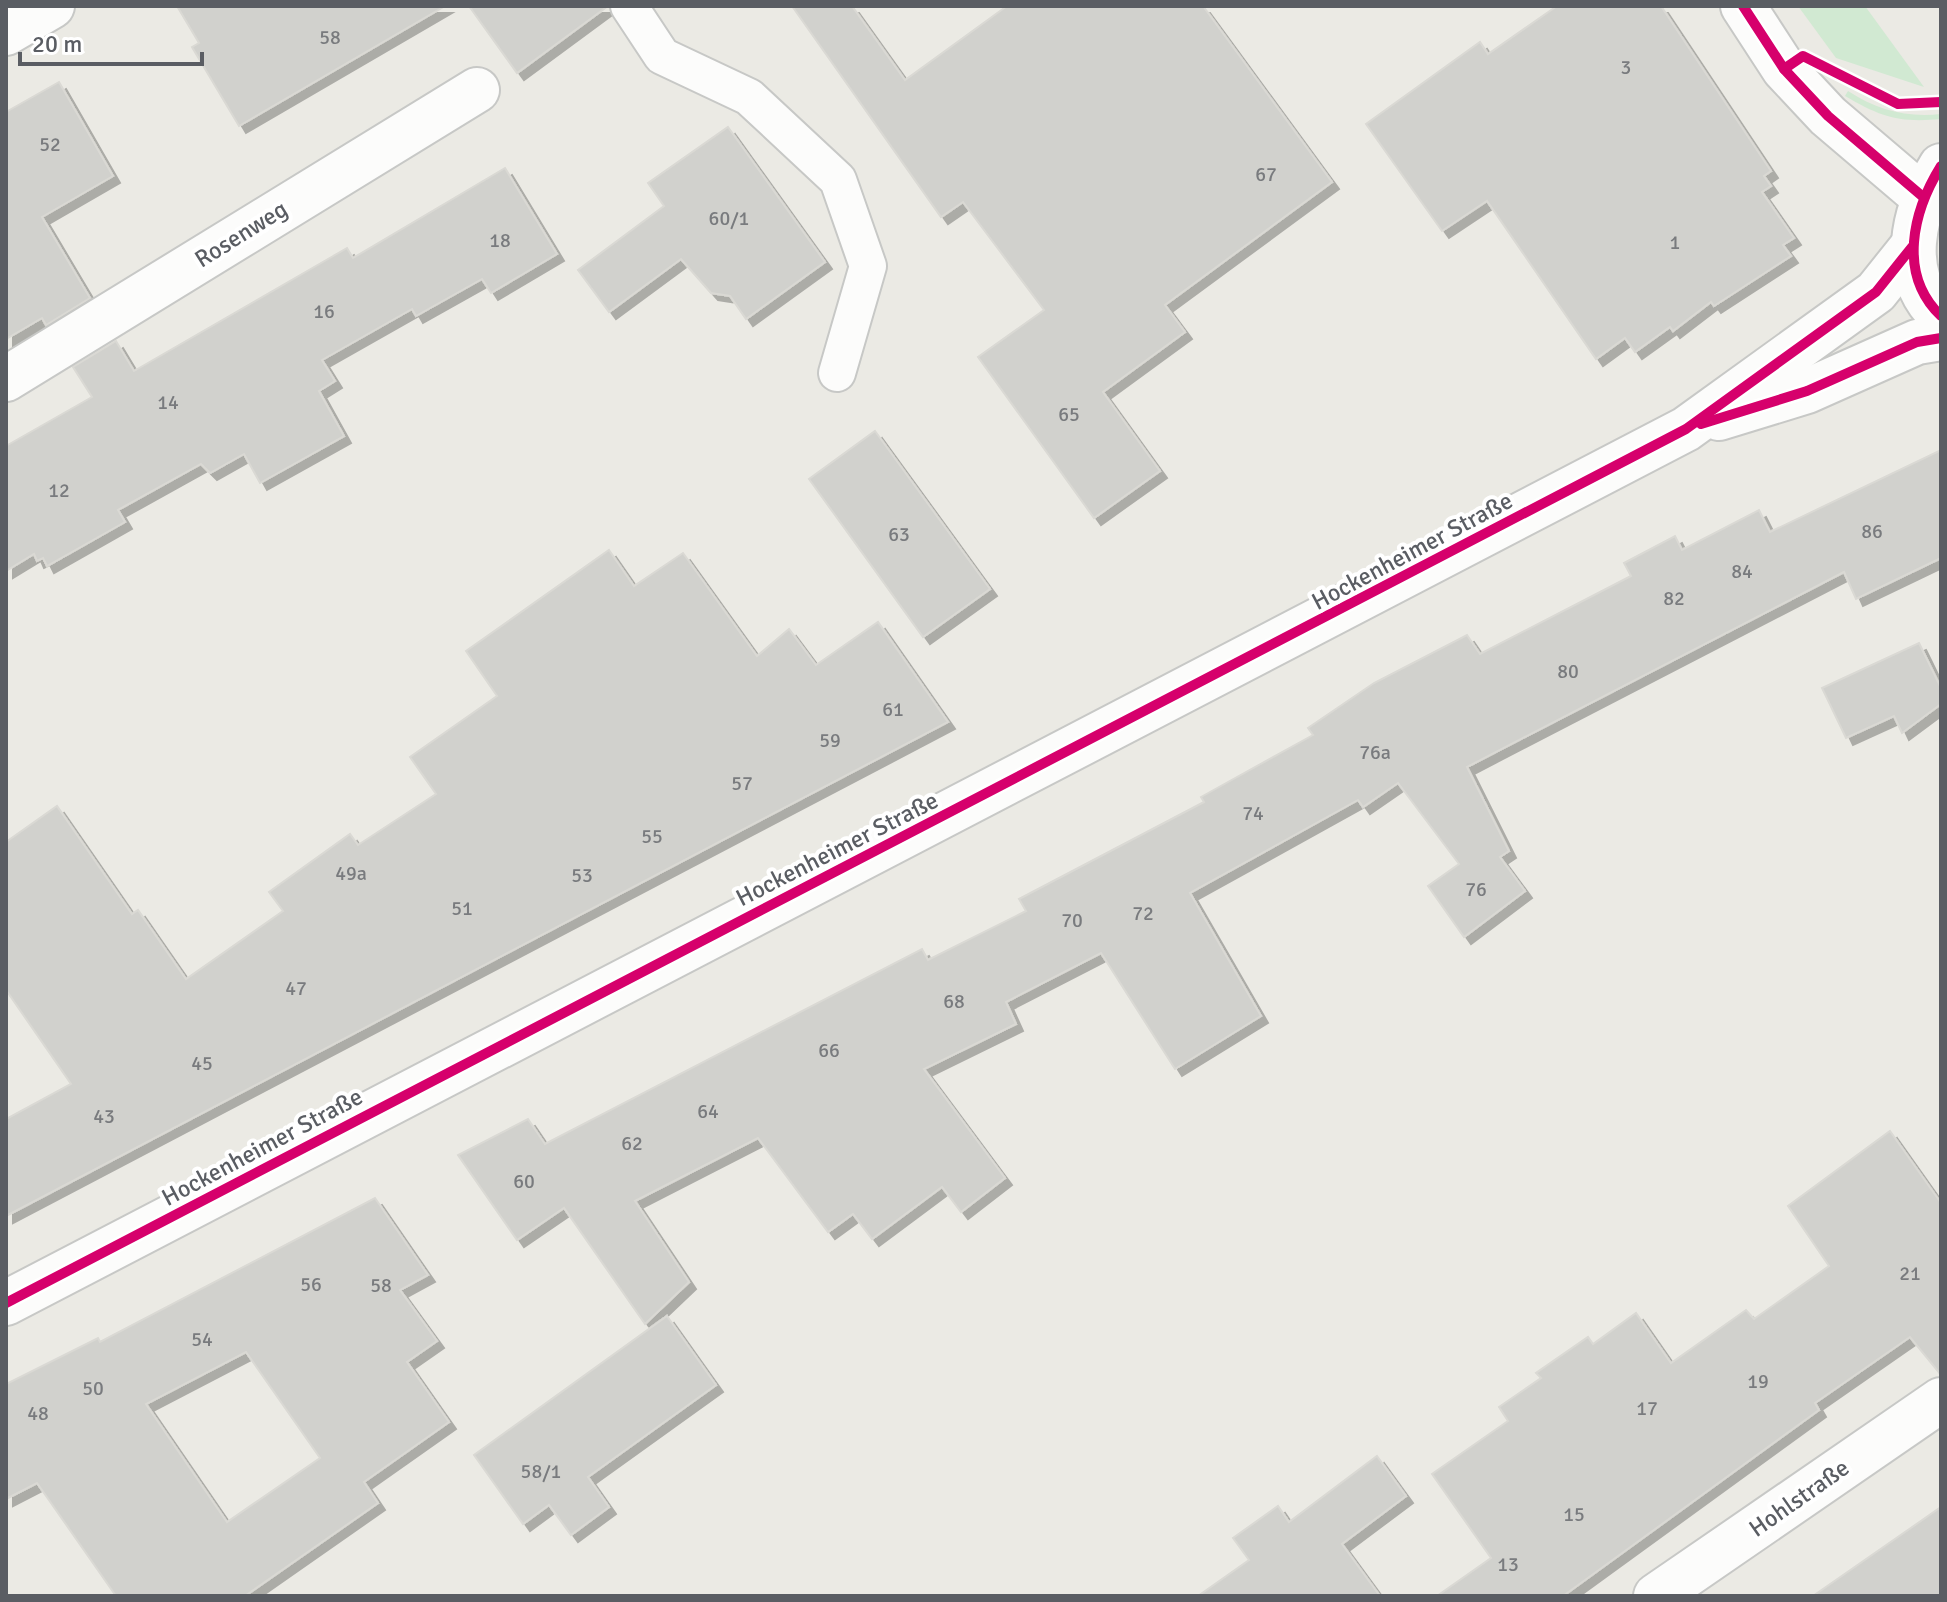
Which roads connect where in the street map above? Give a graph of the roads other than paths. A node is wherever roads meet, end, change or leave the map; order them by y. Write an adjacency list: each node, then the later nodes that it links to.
1 (52, 6): 4 (street)
2 (629, 6): 10 (lane)
3 (1743, 6): 6 (street)
4 (6, 33)
5 (477, 90): 11 (street, Rosenweg)
6 (1932, 181): 7 (street, Hockenheimer Straße)
7 (1912, 247): 8 (street, Hockenheimer Straße); 12 (street, Hockenheimer Straße)
8 (1941, 316)
9 (1941, 338): 12 (street, Hockenheimer Straße)
10 (837, 373)
11 (6, 379)
12 (1686, 429): 13 (street, Hockenheimer Straße)
13 (6, 1303)
14 (1941, 1400): 15 (street, Hohlstraße)
15 (1656, 1596)

